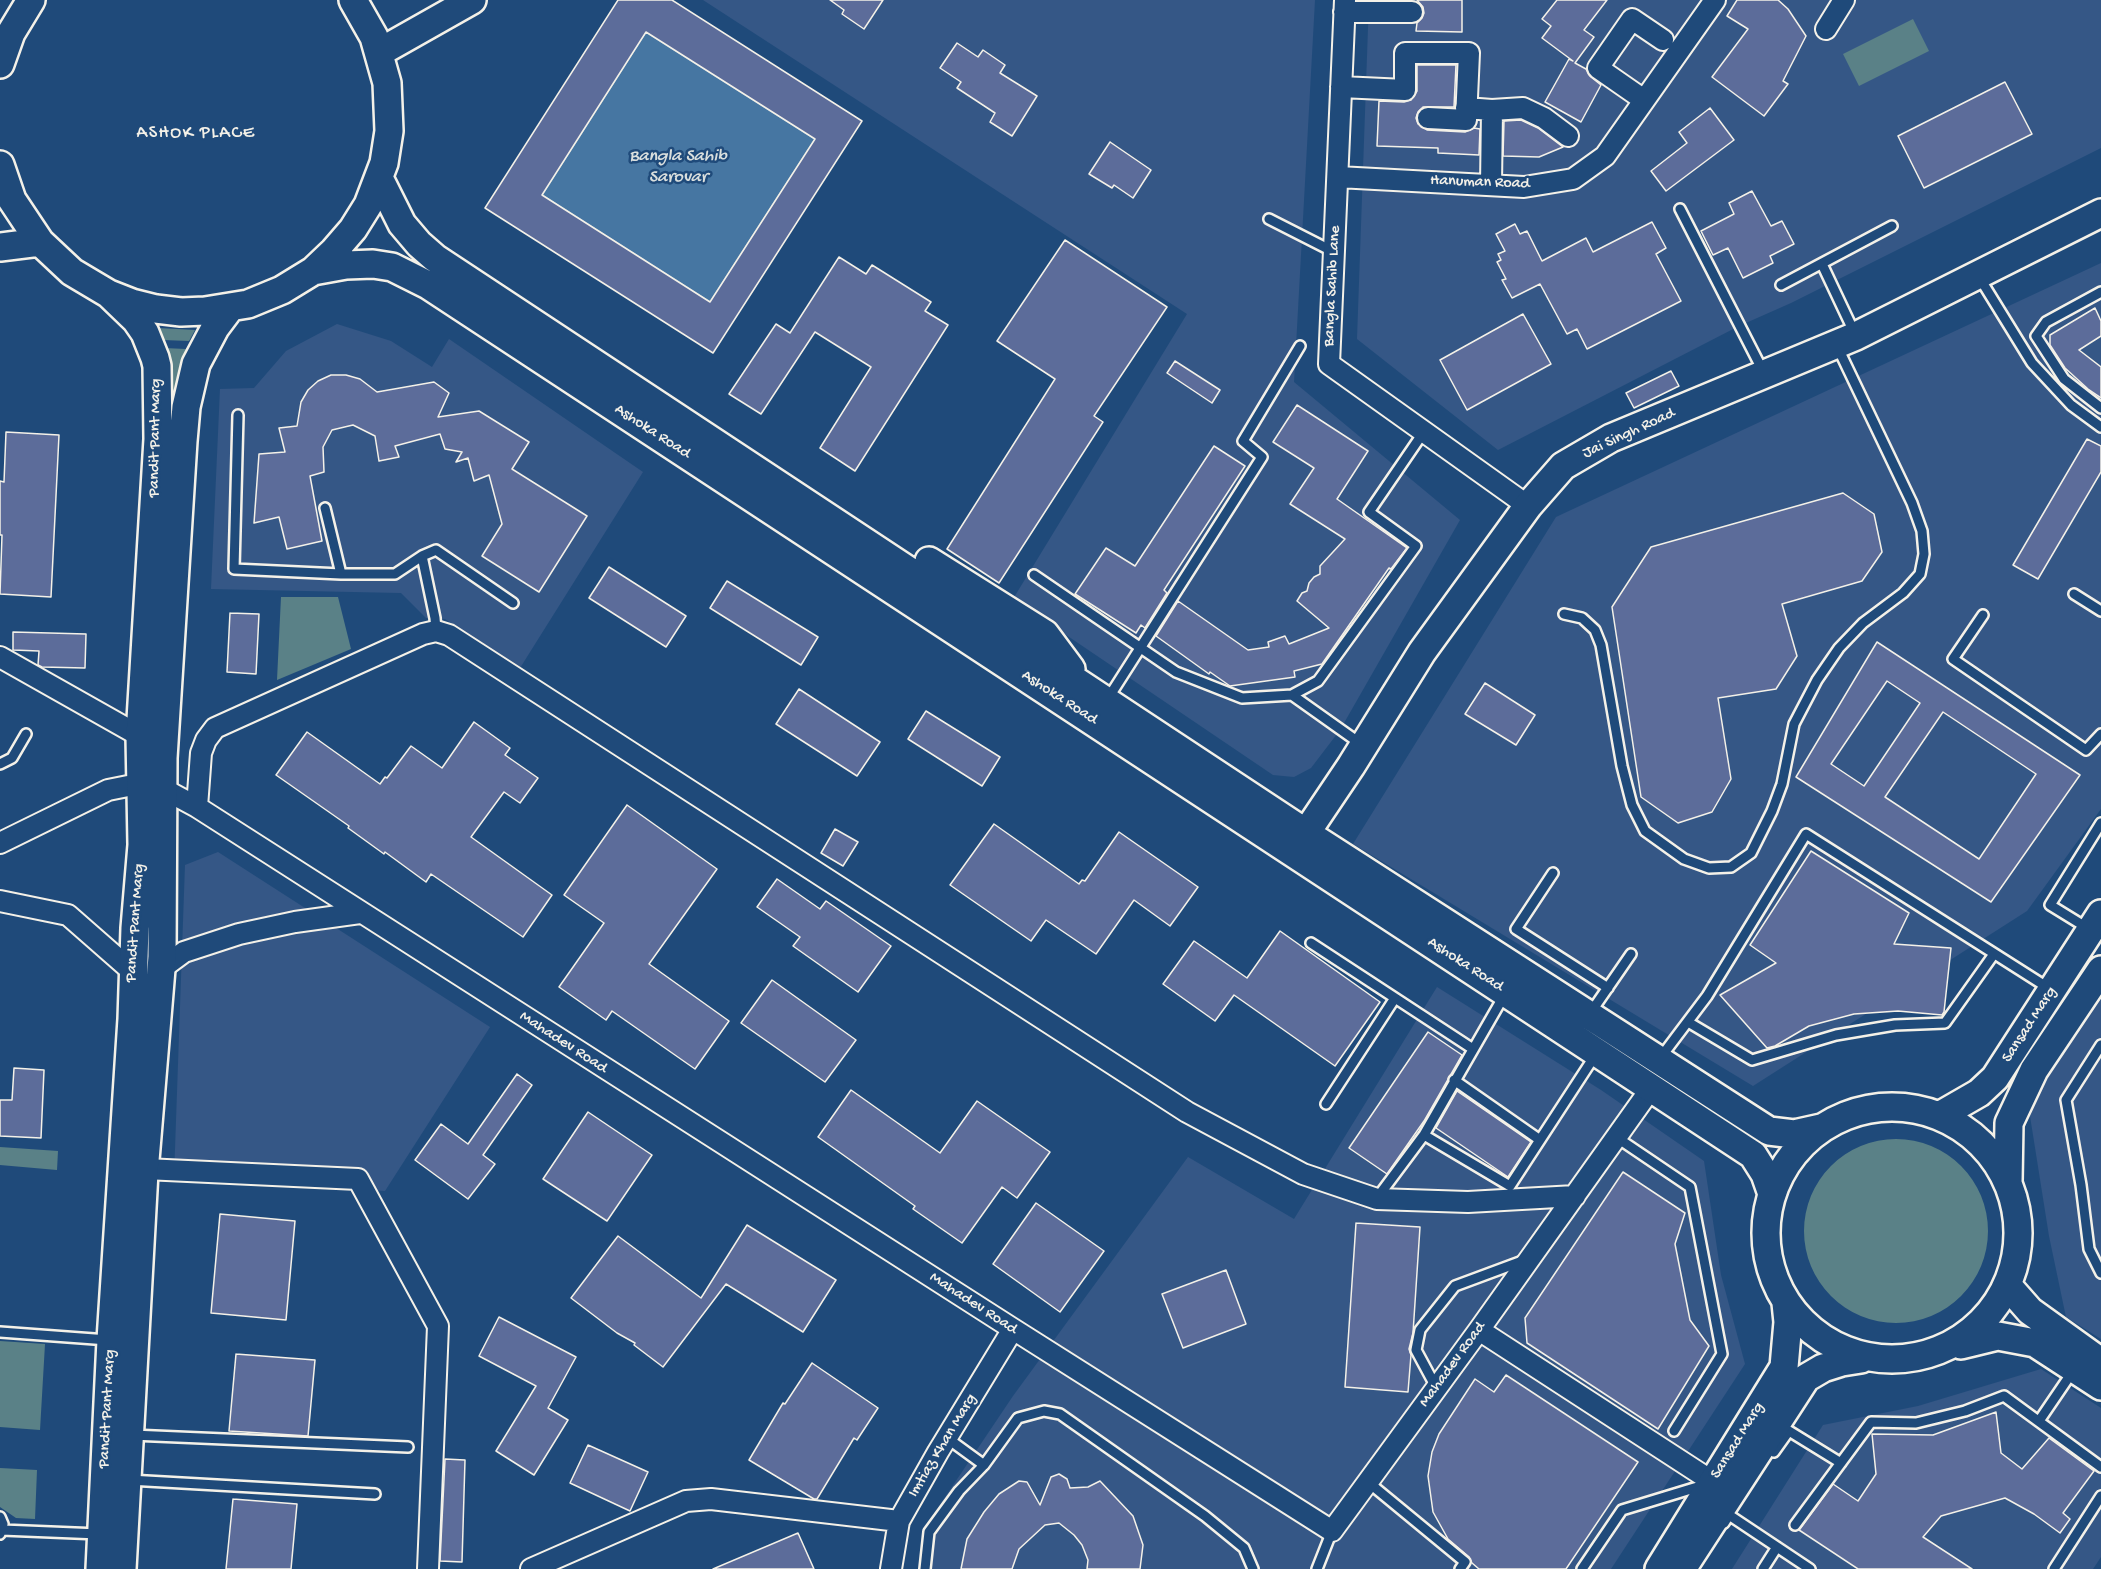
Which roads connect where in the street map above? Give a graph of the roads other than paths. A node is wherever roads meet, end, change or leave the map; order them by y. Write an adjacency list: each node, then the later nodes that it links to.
1 (31, 0): 11 (main road)
2 (353, 0): 10 (main road)
3 (472, 0): 10 (main road)
4 (1715, 0): 13 (street, Hanuman Road)
5 (1844, 0): 8 (street)
6 (1345, 6): 7 (street); 12 (street, Bangla Sahib Lane)
7 (1412, 12)
8 (1827, 29)
9 (1663, 40): 13 (street)
10 (380, 52): 20 (main road)
11 (0, 64)
12 (1341, 87): 14 (street); 19 (street, Bangla Sahib Lane)
13 (1644, 100): 21 (street, Hanuman Road)
14 (1466, 108): 15 (street); 16 (street)
15 (1492, 110): 17 (street); 21 (street)
16 (1428, 118)
17 (1568, 136)
18 (0, 165): 26 (main road)
19 (1338, 177): 21 (street, Hanuman Road); 28 (street, Bangla Sahib Lane)
20 (379, 178): 30 (main road); 58 (main road, Ashoka Road)
21 (1491, 185)
22 (1680, 209): 38 (lane)
23 (2101, 213): 31 (main road, Jai Singh Road)
24 (1269, 219): 28 (lane)
25 (1892, 226): 29 (lane)
26 (40, 242): 27 (main road); 34 (main road)
27 (0, 247)
28 (1334, 252): 42 (street, Bangla Sahib Lane)
29 (1822, 264): 32 (lane); 36 (lane)
30 (313, 271): 35 (main road); 81 (main road, Ashoka Road)
31 (1979, 275): 36 (main road, Jai Singh Road); 41 (lane)
32 (1781, 285)
33 (2101, 292): 39 (lane)
34 (109, 294): 35 (main road); 43 (main road, Pandit Pant Marg)
35 (230, 308): 43 (main road, Pandit Pant Marg)
36 (1846, 340): 38 (main road, Jai Singh Road); 52 (lane)
37 (1300, 346): 55 (lane)
38 (1765, 375): 44 (main road, Jai Singh Road)
39 (2101, 408)
40 (238, 415): 47 (lane)
41 (2101, 427)
42 (1423, 433): 44 (street, Bangla Sahib Lane); 57 (lane)
43 (171, 440): 61 (main road, Pandit Pant Marg); 64 (main road, Pandit Pant Marg)
44 (1528, 506): 62 (main road, Jai Singh Road)
45 (325, 508): 47 (lane)
46 (422, 556): 47 (lane); 50 (lane); 54 (lane)
47 (341, 574)
48 (1034, 574): 55 (lane)
49 (2074, 594): 51 (lane)
50 (513, 603)
51 (2101, 611)
52 (1564, 614)
53 (1983, 615): 60 (lane)
54 (436, 631): 65 (street); 101 (street)
55 (1140, 648): 57 (lane); 58 (lane)
56 (0, 657): 61 (street)
57 (1292, 696): 62 (lane)
58 (1107, 700): 67 (main road, Ashoka Road)
59 (26, 734): 63 (lane)
60 (2101, 734)
61 (140, 736): 64 (main road, Pandit Pant Marg)
62 (1363, 746): 67 (main road, Jai Singh Road)
63 (0, 764)
64 (152, 788): 65 (street, Mahadev Road); 68 (street); 77 (main road, Pandit Pant Marg); 78 (main road, Pandit Pant Marg)
65 (197, 807): 71 (street, Mahadev Road)
66 (2101, 823): 72 (lane)
67 (1306, 833): 83 (main road, Ashoka Road)
68 (0, 843)
69 (1553, 873): 79 (lane)
70 (0, 901): 78 (street)
71 (360, 913): 77 (street); 106 (street, Mahadev Road)
72 (2096, 922): 76 (main road, Sansad Marg)
73 (1311, 943): 82 (lane)
74 (1631, 954): 79 (lane)
75 (1994, 954): 80 (lane); 84 (lane); 84 (lane)
76 (2092, 966): 80 (main road, Sansad Marg); 98 (main road, Sansad Marg)
77 (161, 969): 97 (main road, Pandit Pant Marg)
78 (134, 972): 109 (main road, Pandit Pant Marg)
79 (1608, 988): 83 (lane)
80 (2052, 991): 92 (main road, Sansad Marg)
81 (1506, 992): 86 (lane); 87 (main road, Ashoka Road)
82 (1395, 998): 86 (lane); 91 (lane)
83 (1590, 1014): 88 (main road, Ashoka Road)
84 (1688, 1022): 88 (lane)
85 (2101, 1045): 103 (lane)
86 (1473, 1049): 89 (lane)
87 (1597, 1052): 90 (main road, Ashoka Road); 96 (lane)
88 (1660, 1060): 93 (main road, Ashoka Road)
89 (1454, 1080): 94 (lane); 96 (lane)
90 (1652, 1087): 95 (street, Mahadev Road); 99 (main road, Ashoka Road)
91 (1326, 1104)
92 (1939, 1116): 93 (main road); 98 (main road)
93 (1821, 1128): 99 (main road)
94 (1424, 1135): 96 (lane); 101 (lane)
95 (1616, 1137): 100 (street, Mahadev Road); 117 (lane)
96 (1540, 1140)
97 (145, 1169): 118 (main road, Pandit Pant Marg); 142 (street)
98 (2008, 1182): 104 (main road)
99 (1772, 1194): 105 (main road)
100 (1575, 1196): 101 (street); 102 (street, Mahadev Road)
101 (1377, 1199)
102 (1530, 1258): 107 (street, Mahadev Road); 115 (lane)
103 (2101, 1273)
104 (2008, 1286): 110 (main road); 112 (main road)
105 (1786, 1303): 111 (main road); 127 (main road, Sansad Marg)
106 (1013, 1329): 119 (street, Imtiaz Khan Marg); 135 (street, Mahadev Road)
107 (1479, 1330): 115 (street, Mahadev Road); 127 (street)
108 (0, 1332): 109 (lane)
109 (111, 1340): 138 (main road, Pandit Pant Marg)
110 (1935, 1352): 111 (main road, Sansad Marg); 113 (main road)
111 (1861, 1359): 151 (main road, Sansad Marg)
112 (2101, 1362)
113 (2074, 1368): 114 (main road); 116 (lane)
114 (2101, 1386)
115 (1437, 1389): 126 (street, Mahadev Road)
116 (2039, 1421): 122 (lane); 124 (lane)
117 (1674, 1431)
118 (129, 1434): 120 (lane); 125 (main road, Pandit Pant Marg)
119 (946, 1438): 123 (lane); 133 (street, Imtiaz Khan Marg)
120 (408, 1447)
121 (1769, 1459): 122 (lane)
122 (1841, 1463): 134 (lane)
123 (984, 1465): 145 (lane); 146 (lane)
124 (2101, 1467)
125 (127, 1480): 128 (lane); 141 (main road, Pandit Pant Marg)
126 (1368, 1482): 135 (street, Mahadev Road); 148 (lane)
127 (1713, 1482): 149 (lane); 150 (main road, Sansad Marg)
128 (375, 1494)
129 (2101, 1496): 154 (lane)
130 (1736, 1506): 131 (lane)
131 (1729, 1515): 137 (lane); 139 (lane)
132 (0, 1517): 136 (lane)
133 (899, 1521): 143 (street); 144 (street, Imtiaz Khan Marg)
134 (1795, 1525)
135 (1332, 1531): 147 (lane)
136 (1, 1532): 138 (lane)
137 (1718, 1533)
138 (101, 1534): 140 (main road, Pandit Pant Marg)
139 (1777, 1548): 152 (lane); 153 (lane)
140 (100, 1569)
141 (122, 1569)
142 (428, 1569)
143 (531, 1569)
144 (891, 1569)
145 (925, 1569)
146 (1253, 1569)
147 (1317, 1569)
148 (1460, 1569)
149 (1582, 1569)
150 (1659, 1569)
151 (1682, 1569)
152 (1763, 1569)
153 (1810, 1569)
154 (2054, 1569)

